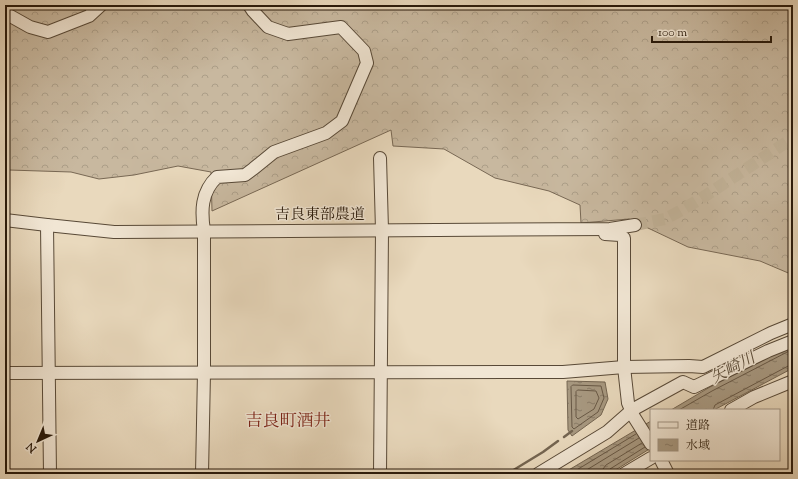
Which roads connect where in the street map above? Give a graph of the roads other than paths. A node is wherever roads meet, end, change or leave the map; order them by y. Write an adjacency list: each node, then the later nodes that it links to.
1 (101, 5): 3 (street)
2 (250, 5): 10 (street)
3 (5, 13)
4 (380, 158): 9 (street)
5 (5, 220): 6 (street, 吉良東部農道)
6 (46, 225): 10 (street, 吉良東部農道); 14 (street)
7 (635, 225): 8 (street, 吉良東部農道)
8 (586, 228): 9 (street, 吉良東部農道); 13 (street)
9 (382, 230): 10 (street, 吉良東部農道); 16 (street)
10 (204, 231): 15 (street)
11 (793, 324): 13 (street)
12 (793, 341): 20 (street)
13 (624, 367): 16 (street); 20 (street)
14 (49, 372): 15 (street); 17 (street); 25 (street)
15 (204, 372): 16 (street); 26 (street)
16 (380, 372): 27 (street)
17 (5, 373)
18 (793, 380): 19 (street)
19 (732, 409)
20 (633, 414): 21 (street); 28 (street)
21 (650, 442)
22 (650, 459): 24 (street)
23 (662, 461): 30 (street)
24 (634, 471): 29 (street)
25 (50, 474)
26 (202, 474)
27 (380, 474)
28 (538, 474)
29 (624, 474)
30 (668, 474)

